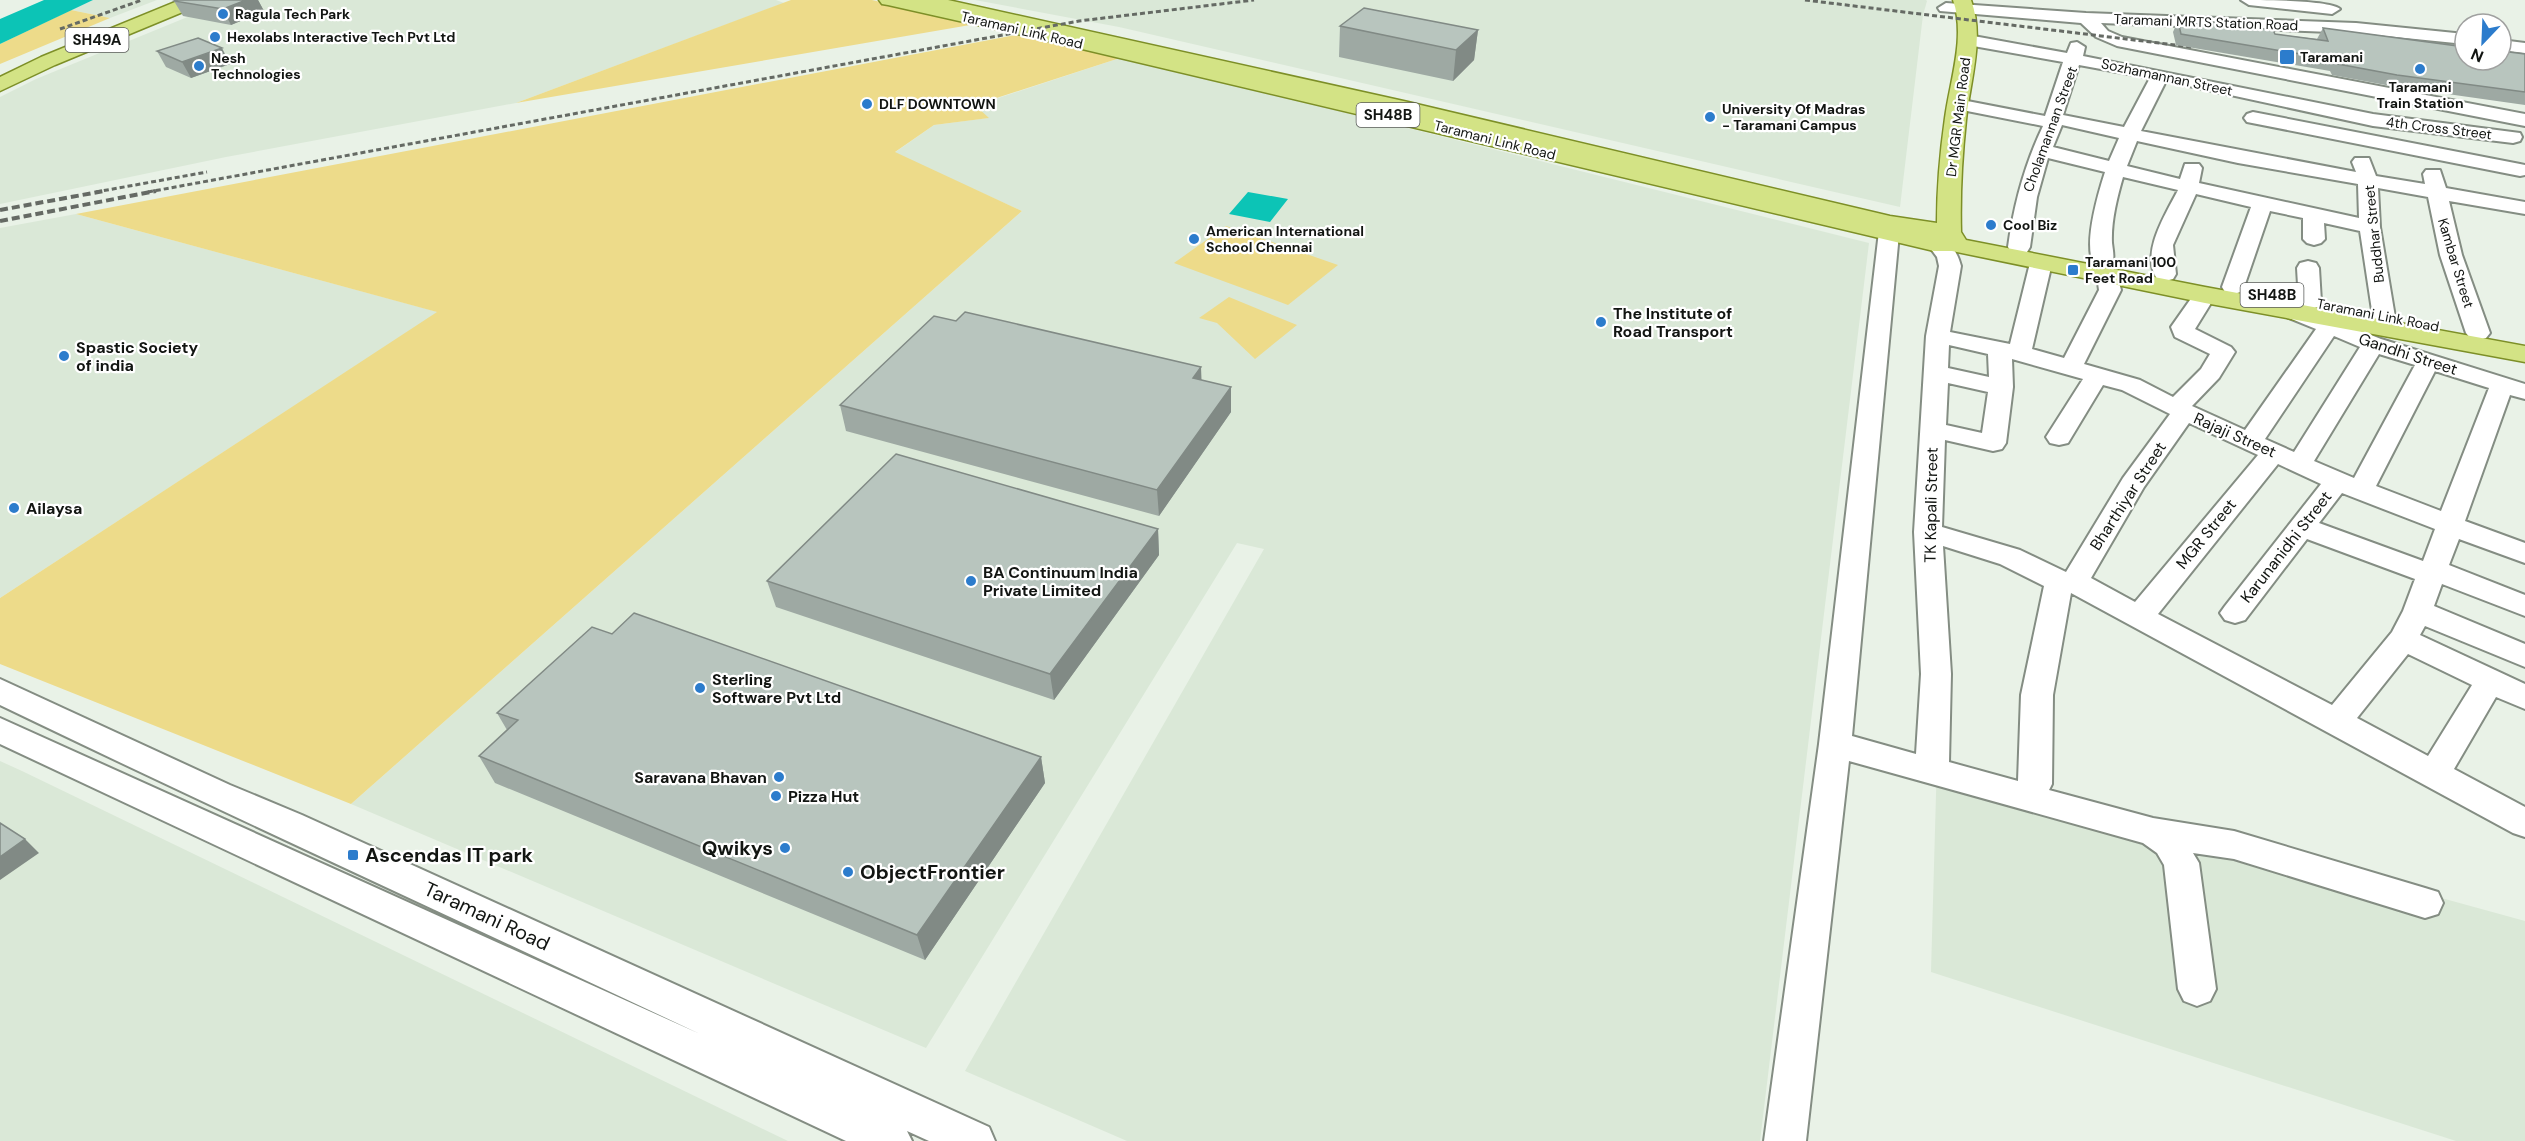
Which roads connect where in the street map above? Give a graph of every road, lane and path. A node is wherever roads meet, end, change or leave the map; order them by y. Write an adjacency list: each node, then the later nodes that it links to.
1 (163, 0): 10 (main road)
2 (178, 0): 10 (main road, SH49A)
3 (196, 0): 27 (main road, SH49A)
4 (888, 0): 51 (main road, Taramani Link Road / SH48B)
5 (923, 0): 51 (main road, Taramani Link Road / SH48B)
6 (2249, 0): 9 (street)
7 (2279, 0): 9 (street)
8 (1954, 5): 11 (street, Taramani MRTS Station Road); 13 (main road); 16 (main road, Dr MGR Main Road)
9 (2349, 10): 12 (street)
10 (124, 18): 20 (main road); 25 (main road, SH49A)
11 (2085, 18): 14 (street, Taramani MRTS Station Road); 17 (street)
12 (2453, 24)
13 (1945, 32)
14 (2413, 33): 15 (street, Taramani MRTS Station Road); 18 (street)
15 (2453, 38)
16 (1968, 40): 19 (street, Sozhamannan Street); 30 (main road, Dr MGR Main Road)
17 (2158, 50): 21 (street); 23 (street)
18 (2422, 52)
19 (2076, 53): 23 (street, Sozhamannan Street); 26 (street, Cholamannan Street)
20 (0, 68)
21 (2266, 70): 28 (street); 29 (street)
22 (2048, 73): 26 (street)
23 (2156, 74): 29 (street, Sozhamannan Street); 35 (street)
24 (1942, 75): 52 (main road, Dr MGR Main Road)
25 (0, 76)
26 (2068, 77): 33 (street, Cholamannan Street)
27 (0, 85)
28 (2357, 88): 32 (street, Buddhar Street); 34 (street)
29 (2260, 96): 31 (street); 32 (street, Sozhamannan Street)
30 (1957, 104): 33 (street); 52 (main road, Dr MGR Main Road)
31 (2253, 118): 40 (street); 41 (street)
32 (2366, 118): 34 (street, 4th Cross Street); 41 (street, Buddhar Street)
33 (2053, 120): 35 (street); 38 (street, Cholamannan Street)
34 (2517, 130): 43 (street)
35 (2130, 134): 37 (street); 42 (street)
36 (2286, 147): 41 (street)
37 (2196, 148): 40 (street); 44 (street)
38 (2040, 150): 42 (street); 54 (street, Cholamannan Street)
39 (2428, 153): 41 (street); 43 (street); 45 (street, Kambar Street)
40 (2238, 157): 41 (street); 46 (street)
41 (2366, 161): 45 (street); 50 (street, Buddhar Street)
42 (2115, 168): 44 (street); 57 (street)
43 (2523, 178)
44 (2189, 187): 46 (street); 58 (street)
45 (2436, 191): 48 (street); 64 (street, Kambar Street)
46 (2231, 196): 47 (street)
47 (2262, 204): 49 (street); 59 (street)
48 (2525, 208)
49 (2313, 215): 50 (street); 53 (street)
50 (2370, 227): 62 (street, Buddhar Street)
51 (1889, 228): 52 (main road, Taramani Link Road / SH48B); 99 (street)
52 (1939, 237): 54 (main road, Taramani Link Road); 55 (main road, Taramani Link Road); 65 (street, TK Kapali Street)
53 (2314, 239)
54 (2019, 247): 57 (main road, Taramani Link Road / SH48B)
55 (2041, 263): 57 (main road, Taramani Link Road / SH48B); 68 (street)
56 (2308, 268): 61 (street)
57 (2105, 269): 58 (main road, Taramani Link Road / SH48B); 60 (main road, Taramani Link Road / SH48B); 71 (street)
58 (2165, 274): 59 (main road, Taramani Link Road / SH48B)
59 (2233, 287): 61 (main road, Taramani Link Road / SH48B)
60 (2205, 295): 61 (main road, Taramani Link Road / SH48B); 76 (street, Bharthiyar Street)
61 (2301, 307): 62 (main road, Taramani Link Road / SH48B); 63 (street, Gandhi Street); 69 (main road, Taramani Link Road / SH48B)
62 (2384, 316): 64 (main road, Taramani Link Road / SH48B)
63 (2329, 327): 67 (street, Gandhi Street); 79 (street, MGR Street)
64 (2478, 333): 66 (main road, Taramani Link Road / SH48B)
65 (1938, 336): 68 (street, Rajaji Street); 72 (street, TK Kapali Street)
66 (2525, 342)
67 (2373, 344): 70 (street, Gandhi Street); 80 (street)
68 (2009, 352): 71 (street, Rajaji Street); 74 (street)
69 (2525, 354)
70 (2429, 362): 75 (street, Gandhi Street); 81 (street, Karunanidhi Street)
71 (2071, 367): 73 (street, Rajaji Street)
72 (1936, 373): 74 (street); 77 (street, TK Kapali Street)
73 (2097, 375): 76 (street, Rajaji Street); 78 (street)
74 (2001, 387): 77 (street)
75 (2514, 388): 82 (street)
76 (2180, 410): 79 (street, Rajaji Street); 87 (street, Bharthiyar Street)
77 (1933, 430): 84 (street, TK Kapali Street)
78 (2059, 437)
79 (2262, 447): 80 (street, Rajaji Street); 91 (street, MGR Street)
80 (2300, 463): 81 (street, Rajaji Street)
81 (2349, 486): 82 (street, Rajaji Street); 83 (street, Karunanidhi Street)
82 (2451, 526): 85 (street, Rajaji Street); 86 (street)
83 (2302, 527): 86 (street); 90 (street, Karunanidhi Street)
84 (1928, 532): 87 (street); 100 (street, TK Kapali Street)
85 (2525, 554)
86 (2434, 573): 88 (street); 89 (street)
87 (2067, 582): 91 (street); 102 (street, Bharthiyar Street)
88 (2525, 606)
89 (2418, 611): 92 (street); 93 (street)
90 (2235, 614)
91 (2139, 617): 97 (street)
92 (2403, 639): 94 (street); 97 (street)
93 (2525, 656)
94 (2490, 681): 96 (street); 101 (street)
95 (0, 692): 108 (street, Taramani Road)
96 (2525, 697)
97 (2337, 721): 101 (street)
98 (0, 730): 107 (street, Taramani Road)
99 (1835, 744): 100 (street); 109 (street)
100 (1932, 770): 104 (street)
101 (2434, 774): 103 (street)
102 (2034, 784)
103 (2525, 824)
104 (2153, 832): 105 (street); 106 (street)
105 (2425, 903)
106 (2197, 990)
107 (891, 1141)
108 (974, 1141)
109 (1785, 1141)

